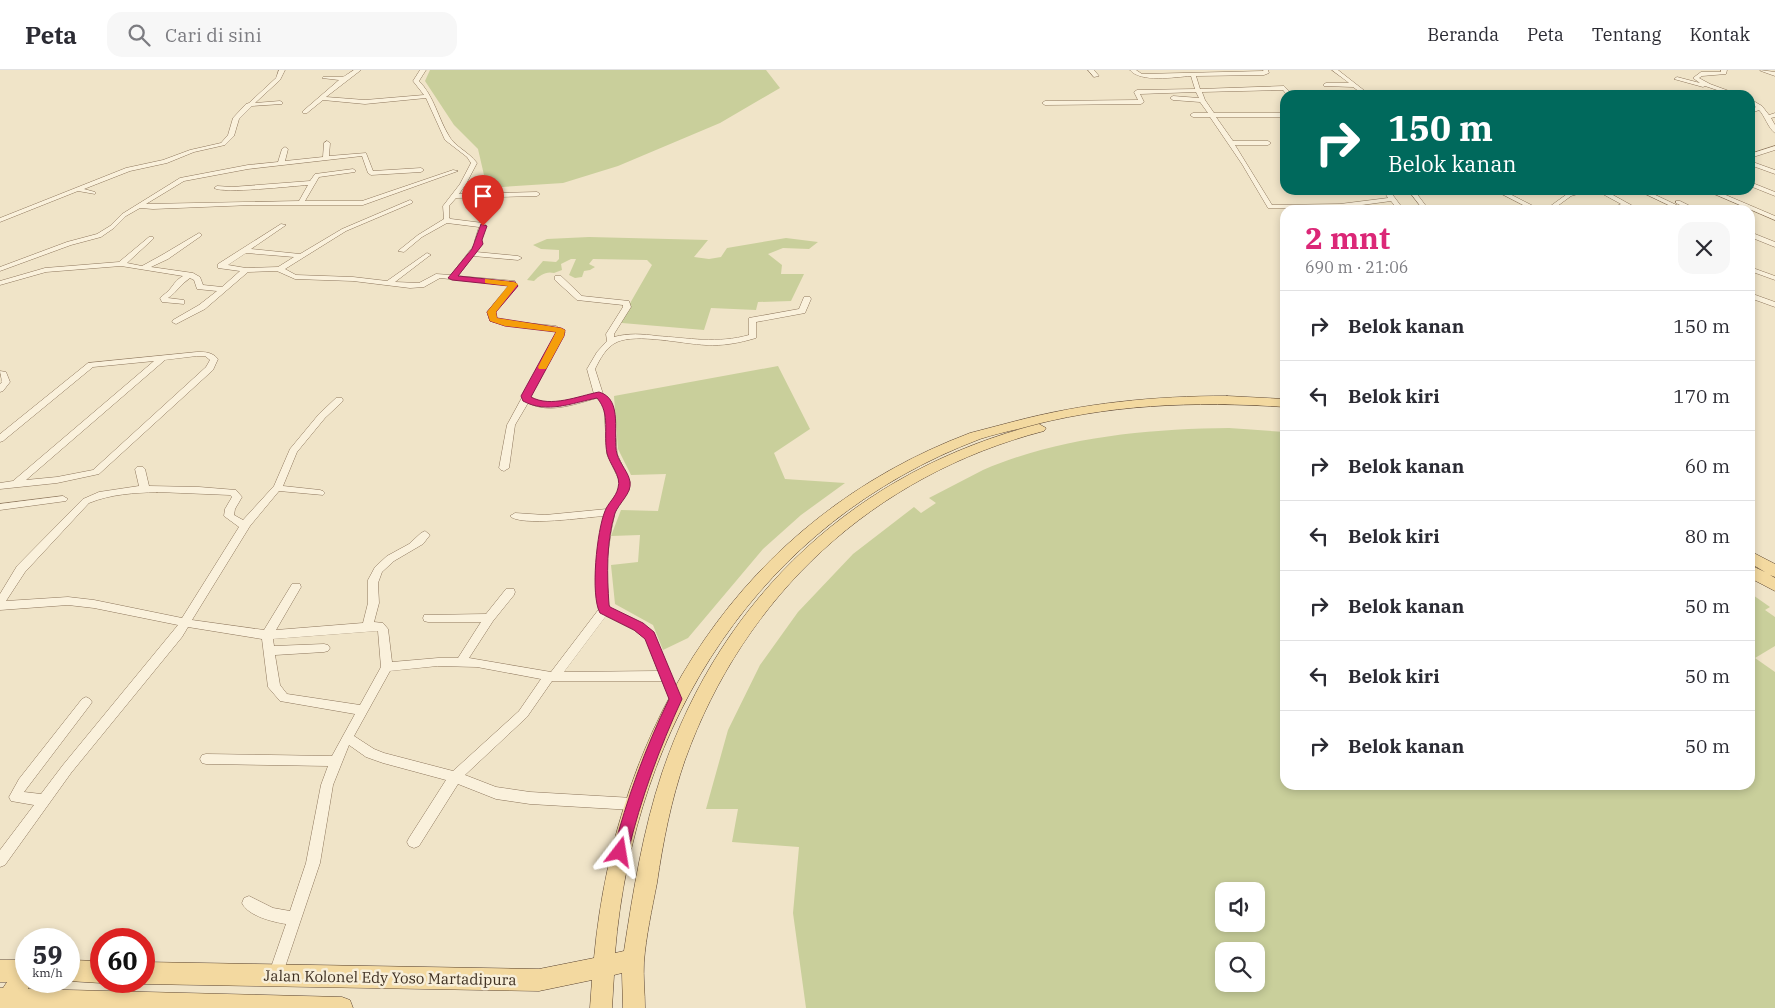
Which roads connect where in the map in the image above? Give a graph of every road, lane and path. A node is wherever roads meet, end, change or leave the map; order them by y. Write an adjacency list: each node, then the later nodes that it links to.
1 (282, 70): 35 (street)
2 (358, 70): 18 (street)
3 (423, 70): 28 (street)
4 (1091, 70): 14 (street)
5 (1133, 70): 15 (street)
6 (1171, 70): 13 (street)
7 (1266, 70): 11 (street)
8 (1335, 70): 22 (street)
9 (1724, 70): 23 (street)
10 (1763, 70): 12 (street)
11 (1211, 72): 16 (street)
12 (1775, 74)
13 (1175, 75): 15 (street); 16 (street)
14 (1096, 76)
15 (1140, 76): 20 (street)
16 (1193, 76): 27 (street)
17 (325, 78): 18 (street)
18 (344, 79): 29 (street)
19 (1677, 79): 23 (street)
20 (1143, 82)
21 (1326, 84): 22 (street)
22 (1354, 85): 25 (street)
23 (1708, 85): 26 (street)
24 (1286, 90): 27 (street)
25 (1360, 90)
26 (1722, 90)
27 (1198, 91): 31 (street); 33 (street)
28 (427, 96): 29 (street); 75 (street)
29 (323, 98): 38 (street)
30 (1173, 98): 31 (street)
31 (1202, 100): 40 (street)
32 (280, 103): 35 (street)
33 (1045, 103)
34 (1755, 104): 36 (street)
35 (248, 105): 62 (street)
36 (1760, 107): 37 (street); 43 (street)
37 (1755, 110)
38 (305, 112)
39 (1193, 115): 40 (street)
40 (1212, 115): 41 (street); 46 (street)
41 (1280, 115)
42 (1775, 115): 43 (street)
43 (1768, 118): 44 (street)
44 (1775, 131)
45 (327, 143): 51 (street)
46 (1231, 143): 47 (street); 91 (street)
47 (1268, 143)
48 (285, 149): 52 (street)
49 (1773, 150): 50 (street)
50 (1755, 155)
51 (326, 158): 52 (street); 54 (street)
52 (281, 163): 90 (street)
53 (1755, 165): 57 (street)
54 (421, 170)
55 (353, 171): 58 (street)
56 (455, 171): 80 (street)
57 (1775, 172)
58 (313, 183): 59 (street); 80 (street)
59 (267, 185): 61 (street); 63 (street)
60 (1755, 186): 66 (street)
61 (217, 188)
62 (77, 189): 64 (street); 94 (street)
63 (262, 191)
64 (93, 193)
65 (537, 194): 75 (street)
66 (1775, 194)
67 (1390, 195): 77 (street)
68 (1415, 195): 84 (street)
69 (1507, 195): 85 (street)
70 (1569, 195): 86 (street)
71 (1609, 195): 81 (street)
72 (1651, 195): 87 (street)
73 (1663, 195): 88 (street)
74 (1720, 195): 89 (street)
75 (454, 196): 95 (street)
76 (257, 197): 79 (street)
77 (1393, 199): 82 (street); 83 (street)
78 (410, 202): 105 (street)
79 (252, 203): 80 (street); 90 (street)
80 (301, 203)
81 (1626, 204)
82 (1348, 205)
83 (1397, 205)
84 (1422, 205)
85 (1528, 205)
86 (1555, 205)
87 (1673, 205)
88 (1684, 205)
89 (1744, 205)
90 (140, 206): 109 (street)
91 (1280, 208)
92 (1755, 210): 93 (street)
93 (1775, 218)
94 (0, 220)
95 (447, 220): 102 (street); 103 (street)
96 (283, 225): 101 (street)
97 (198, 235): 108 (street)
98 (1755, 237): 100 (street)
99 (151, 238): 107 (street)
100 (1775, 245)
101 (246, 251): 105 (street); 111 (street)
102 (402, 251)
103 (472, 254): 106 (street); 114 (street)
104 (427, 255): 118 (street)
105 (301, 256): 110 (street)
106 (518, 258)
107 (121, 264): 108 (street); 117 (street)
108 (143, 268): 113 (street)
109 (0, 269)
110 (280, 269): 111 (street); 118 (street)
111 (246, 270): 119 (street)
112 (1755, 271): 116 (street)
113 (190, 275): 119 (street); 122 (street)
114 (452, 278): 118 (street); 129 (street)
115 (558, 278): 125 (street)
116 (1775, 278)
117 (0, 283)
118 (389, 283)
119 (224, 289): 124 (street)
120 (1755, 297): 123 (street)
121 (807, 299): 125 (street)
122 (181, 302)
123 (1775, 305)
124 (176, 322)
125 (612, 341): 130 (street)
126 (163, 357): 134 (street); 137 (street); 137 (street)
127 (0, 373): 128 (street)
128 (0, 389)
129 (526, 399): 130 (street); 135 (street)
130 (603, 399): 144 (street)
131 (339, 400): 139 (street)
132 (1280, 403): 162 (main road)
133 (1280, 412): 164 (main road)
134 (0, 439)
135 (504, 468)
136 (140, 469): 140 (street)
137 (15, 485): 138 (street)
138 (0, 486)
139 (277, 488): 141 (street); 146 (street)
140 (145, 490): 146 (street); 154 (street)
141 (320, 492)
142 (63, 499): 143 (street)
143 (0, 507)
144 (610, 512): 145 (street); 155 (street)
145 (514, 516)
146 (245, 526): 158 (street)
147 (425, 535): 159 (street)
148 (1755, 559): 149 (main road)
149 (1775, 571)
150 (1755, 574): 151 (main road)
151 (1775, 585)
152 (296, 588): 160 (street)
153 (510, 592): 157 (street)
154 (0, 605): 158 (street)
155 (604, 610): 167 (street); 168 (street)
156 (428, 618): 157 (street)
157 (489, 618): 165 (street)
158 (186, 623): 160 (street); 176 (street)
159 (367, 626): 160 (street); 166 (street)
160 (267, 635): 163 (street)
161 (324, 648): 163 (street)
162 (704, 650): 164 (main road); 169 (main road)
163 (269, 651): 171 (street)
164 (723, 658): 182 (main road)
165 (461, 662): 166 (street); 168 (street)
166 (387, 667): 171 (street)
167 (665, 676): 168 (street); 169 (street)
168 (552, 677): 175 (street)
169 (675, 699): 177 (main road)
170 (86, 702): 176 (street)
171 (363, 710): 172 (street)
172 (348, 738): 174 (street); 175 (street)
173 (206, 759): 174 (street)
174 (335, 762): 181 (street)
175 (455, 777): 177 (street); 178 (street)
176 (43, 800): 179 (street)
177 (633, 804): 183 (main road)
178 (414, 842)
179 (0, 860)
180 (249, 903): 181 (street)
181 (295, 918): 187 (street)
182 (634, 960): 183 (main road, Jalan Kolonel Edy Yoso Martadipura); 192 (main road)
183 (603, 965): 187 (main road, Jalan Kolonel Edy Yoso Martadipura); 191 (main road)
184 (0, 971): 185 (main road)
185 (15, 971)
186 (155, 973): 187 (main road, Jalan Kolonel Edy Yoso Martadipura)
187 (275, 976)
188 (15, 986): 189 (main road)
189 (4, 1002): 190 (main road)
190 (342, 1008)
191 (601, 1008)
192 (634, 1008)

